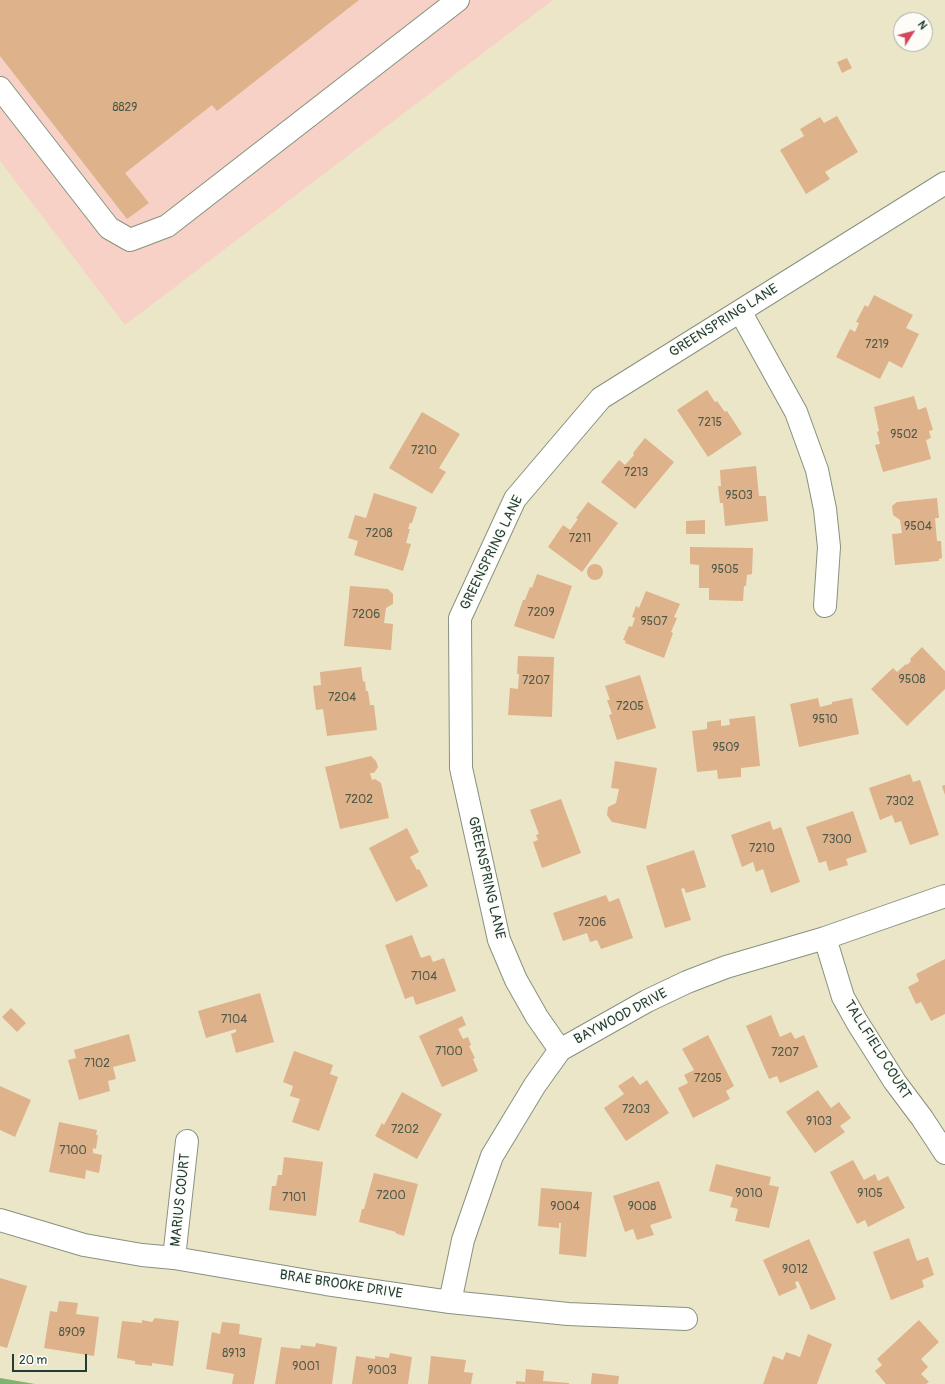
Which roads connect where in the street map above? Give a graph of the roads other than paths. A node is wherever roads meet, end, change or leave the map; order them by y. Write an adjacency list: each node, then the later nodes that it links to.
1 (455, 1): 2 (street)
2 (0, 88)
3 (945, 183): 4 (street, GREENSPRING LANE)
4 (740, 311): 5 (street); 8 (street, GREENSPRING LANE)
5 (825, 606)
6 (945, 896): 7 (street, BAYWOOD DRIVE)
7 (825, 938): 8 (street, BAYWOOD DRIVE); 10 (street, TALLFIELD COURT)
8 (560, 1050): 13 (street, BAYWOOD DRIVE)
9 (187, 1141): 12 (street, MARIUS COURT)
10 (945, 1153)
11 (0, 1220): 12 (street, BRAE BROOKE DRIVE)
12 (174, 1258): 13 (street, BRAE BROOKE DRIVE)
13 (450, 1302): 14 (street, BRAE BROOKE DRIVE)
14 (686, 1319)

